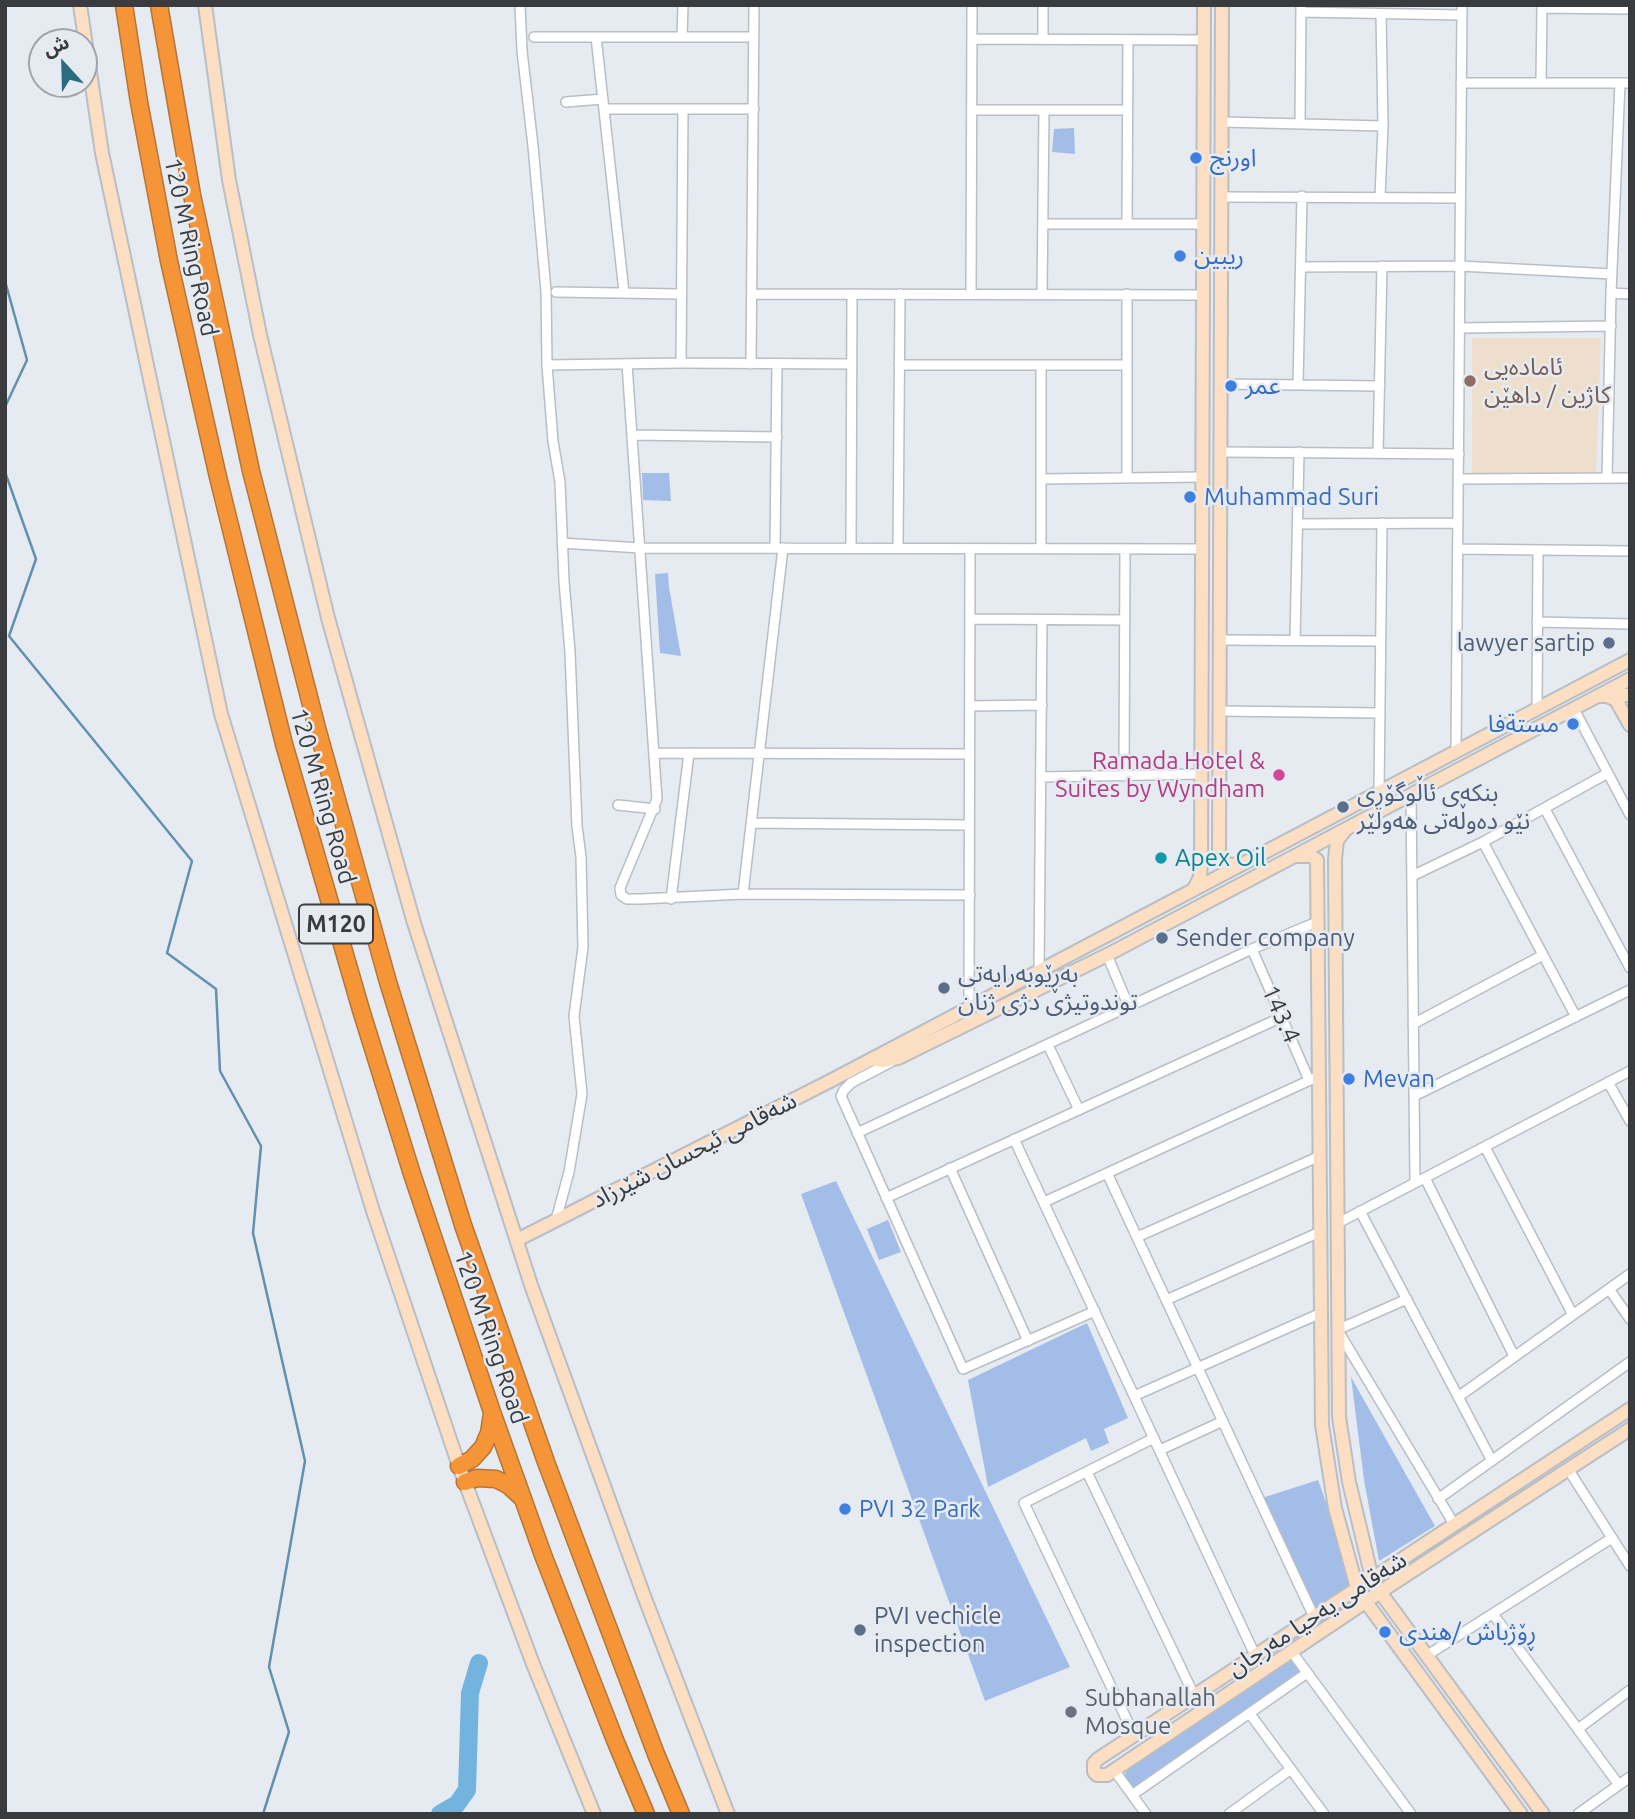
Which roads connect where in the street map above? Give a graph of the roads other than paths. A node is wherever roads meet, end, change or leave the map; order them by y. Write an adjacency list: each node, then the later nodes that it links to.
1 (80, 5): 221 (street)
2 (124, 5): 215 (highway, 120 M Ring Road / M120)
3 (159, 5): 258 (highway, 120 M Ring Road / M120)
4 (205, 5): 198 (street)
5 (520, 5): 70 (street)
6 (683, 5): 19 (street)
7 (754, 5): 20 (street)
8 (972, 5): 22 (street)
9 (1043, 5): 21 (street)
10 (1204, 5): 24 (street)
11 (1222, 5): 35 (street)
12 (1542, 6): 13 (street); 25 (street)
13 (1626, 7)
14 (1301, 9): 16 (street); 36 (street)
15 (1462, 10): 16 (street); 26 (street)
16 (1381, 14): 37 (street)
17 (534, 37): 18 (street)
18 (596, 37): 19 (street); 29 (street)
19 (682, 37): 20 (street)
20 (754, 37): 31 (street)
21 (1043, 38): 22 (street); 23 (street)
22 (972, 39): 32 (street)
23 (1128, 40): 24 (street); 34 (street)
24 (1204, 40): 39 (street)
25 (1541, 82): 26 (street); 27 (street)
26 (1461, 83): 43 (street)
27 (1625, 83): 50 (street)
28 (566, 102): 29 (street)
29 (604, 104): 30 (street); 52 (street)
30 (683, 109): 31 (street); 53 (street)
31 (754, 109): 54 (street)
32 (972, 110): 33 (street); 58 (street)
33 (1044, 110): 34 (street); 44 (street)
34 (1127, 110): 45 (street)
35 (1222, 122): 36 (street); 38 (street)
36 (1300, 124): 37 (street)
37 (1382, 126): 42 (street)
38 (1222, 163): 39 (street); 41 (street)
39 (1204, 164): 46 (street)
40 (1302, 196): 41 (street); 42 (street); 49 (street)
41 (1222, 197): 74 (street)
42 (1380, 197): 43 (street)
43 (1461, 198): 48 (street)
44 (1043, 224): 45 (street); 59 (street)
45 (1127, 224): 46 (street)
46 (1203, 224): 62 (street)
47 (1382, 266): 48 (street); 49 (street); 76 (street)
48 (1460, 266): 50 (street); 64 (street)
49 (1301, 267): 75 (street)
50 (1612, 274): 55 (street)
51 (555, 292): 52 (street)
52 (624, 292): 53 (street)
53 (680, 293): 65 (street)
54 (753, 293): 56 (street); 67 (street)
55 (1611, 293): 61 (street); 63 (street)
56 (852, 294): 57 (street); 69 (street)
57 (900, 294): 58 (street); 71 (street)
58 (971, 294): 59 (street)
59 (1042, 294): 60 (street)
60 (1127, 294): 62 (street); 73 (street)
61 (1630, 294)
62 (1203, 295): 84 (street)
63 (1611, 326): 64 (street); 85 (street)
64 (1460, 328): 82 (street)
65 (681, 363): 66 (street); 67 (street)
66 (627, 364): 70 (street); 77 (street)
67 (751, 364): 68 (street)
68 (776, 364): 69 (street); 78 (street)
69 (852, 364): 97 (street)
70 (547, 365): 94 (street)
71 (899, 365): 72 (street); 98 (street)
72 (1041, 365): 73 (street); 87 (street)
73 (1127, 365): 83 (street)
74 (1221, 384): 75 (street); 79 (street)
75 (1298, 385): 76 (street)
76 (1380, 386): 81 (street)
77 (632, 435): 78 (street); 95 (street)
78 (777, 437): 96 (street)
79 (1221, 452): 80 (street); 90 (street)
80 (1299, 452): 81 (street); 93 (street)
81 (1378, 453): 82 (street)
82 (1458, 454): 88 (street)
83 (1127, 477): 84 (street); 87 (street)
84 (1203, 477): 89 (street)
85 (1607, 478): 86 (street); 88 (street)
86 (1630, 478)
87 (1041, 479): 99 (street)
88 (1458, 479): 92 (street)
89 (1202, 519): 90 (street); 102 (street)
90 (1220, 520): 111 (street)
91 (1382, 523): 92 (street); 93 (street); 113 (street)
92 (1458, 523): 103 (street)
93 (1298, 524): 112 (street)
94 (562, 543): 95 (street); 194 (street)
95 (640, 548): 96 (street); 129 (street)
96 (779, 548): 97 (street); 131 (street)
97 (851, 548): 98 (street)
98 (898, 548): 100 (street)
99 (1041, 548): 100 (street); 101 (street)
100 (971, 549): 106 (street)
101 (1125, 549): 102 (street); 108 (street)
102 (1202, 549): 133 (street)
103 (1458, 549): 104 (street); 128 (street)
104 (1538, 550): 105 (street); 109 (street)
105 (1630, 551)
106 (970, 619): 107 (street); 120 (street)
107 (1042, 620): 108 (street); 119 (street)
108 (1125, 620): 135 (street)
109 (1537, 622): 110 (street); 121 (street)
110 (1630, 624)
111 (1220, 640): 112 (street); 123 (street)
112 (1295, 640): 113 (street)
113 (1380, 641): 124 (street)
114 (1630, 660): 121 (street, شەقامی ئیحسان شێرزاد)
115 (1630, 679): 117 (street, شەقامی ئیحسان شێرزاد)
116 (1630, 695): 118 (street)
117 (1599, 696): 118 (street); 122 (street, شەقامی ئیحسان شێرزاد)
118 (1618, 703): 126 (street)
119 (1042, 705): 120 (street); 136 (street)
120 (970, 706): 132 (street)
121 (1537, 709): 125 (street, شەقامی ئیحسان شێرزاد)
122 (1574, 709): 127 (street, شەقامی ئیحسان شێرزاد); 134 (street)
123 (1220, 711): 124 (street); 147 (street)
124 (1380, 713): 137 (street)
125 (1513, 722): 127 (street); 128 (street, شەقامی ئیحسان شێرزاد)
126 (1630, 725)
127 (1520, 737): 138 (street, شەقامی ئیحسان شێرزاد)
128 (1456, 752): 137 (street, شەقامی ئیحسان شێرزاد)
129 (655, 753): 130 (street); 140 (street)
130 (688, 753): 131 (street); 157 (street)
131 (759, 754): 132 (street); 143 (street)
132 (969, 754): 144 (street)
133 (1201, 774): 135 (street); 148 (street)
134 (1608, 774): 141 (street); 142 (street)
135 (1124, 776): 136 (street)
136 (1041, 777): 165 (street)
137 (1379, 792): 152 (street, شەقامی ئیحسان شێرزاد)
138 (1411, 795): 145 (street, شەقامی ئیحسان شێرزاد); 153 (street)
139 (618, 806): 140 (street)
140 (655, 809): 157 (street)
141 (1545, 809): 146 (street); 164 (street)
142 (1630, 815)
143 (751, 823): 144 (street); 155 (street)
144 (968, 825): 156 (street)
145 (1346, 829): 149 (street, شەقامی ئیحسان شێرزاد); 150 (street)
146 (1483, 842): 153 (street); 163 (street)
147 (1219, 851): 148 (street); 152 (street)
148 (1201, 852): 154 (street)
149 (1295, 856): 151 (street); 160 (street, شەقامی ئیحسان شێرزاد)
150 (1335, 859): 151 (street); 190 (street)
151 (1317, 860): 159 (street)
152 (1242, 864): 154 (street, شەقامی ئیحسان شێرزاد)
153 (1412, 876): 171 (street)
154 (1193, 890): 158 (street, شەقامی ئیحسان شێرزاد)
155 (743, 894): 156 (street); 157 (street)
156 (970, 895): 168 (street)
157 (671, 899)
158 (1133, 922): 160 (street); 165 (street, شەقامی ئیحسان شێرزاد)
159 (1317, 922): 161 (street); 176 (street)
160 (1141, 937): 162 (street, شەقامی ئیحسان شێرزاد)
161 (1252, 949): 167 (street); 169 (street, 143.4)
162 (1107, 955): 167 (street); 173 (street, شەقامی ئیحسان شێرزاد)
163 (1543, 955): 170 (street); 171 (street)
164 (1630, 968)
165 (1039, 971): 168 (street, شەقامی ئیحسان شێرزاد)
166 (1630, 990): 170 (street)
167 (1129, 1007): 172 (street)
168 (969, 1008): 174 (street, شەقامی ئیحسان شێرزاد)
169 (1282, 1017): 176 (street, 143.4); 179 (street)
170 (1576, 1017): 178 (street)
171 (1413, 1024): 178 (street)
172 (1048, 1045): 179 (street); 181 (street)
173 (898, 1058): 174 (street, شەقامی ئیحسان شێرزاد); 181 (street)
174 (871, 1060): 194 (street, شەقامی ئیحسان شێرزاد)
175 (1630, 1071): 177 (street)
176 (1314, 1078): 184 (street); 186 (street)
177 (1608, 1083): 180 (street); 183 (street)
178 (1414, 1096): 188 (street)
179 (1079, 1110): 182 (street)
180 (1630, 1121)
181 (857, 1133): 191 (street)
182 (1014, 1139): 185 (street); 192 (street)
183 (1485, 1147): 187 (street); 205 (street)
184 (1320, 1156): 189 (street); 197 (street)
185 (950, 1168): 191 (street); 208 (street)
186 (1107, 1173): 192 (street); 197 (street)
187 (1425, 1178): 188 (street); 209 (street)
188 (1415, 1183): 193 (street)
189 (1320, 1186): 190 (street); 196 (street)
190 (1338, 1187): 195 (street)
191 (886, 1198): 208 (street)
192 (1044, 1202): 203 (street)
193 (1360, 1211): 195 (street); 201 (street)
194 (556, 1220): 198 (street, شەقامی ئیحسان شێرزاد)
195 (1338, 1223): 207 (street)
196 (1320, 1232): 202 (street); 204 (street)
197 (1137, 1237): 202 (street)
198 (517, 1240): 259 (street)
199 (1630, 1274): 200 (street)
200 (1609, 1289): 205 (street); 206 (street)
201 (1406, 1299): 207 (street); 213 (street)
202 (1166, 1300): 211 (street)
203 (1095, 1311): 208 (street); 212 (street)
204 (1321, 1313): 211 (street); 230 (street)
205 (1573, 1315): 209 (street)
206 (1630, 1319)
207 (1339, 1331): 225 (street); 231 (street)
208 (1028, 1341)
209 (1514, 1356): 213 (street)
210 (1630, 1363): 220 (street)
211 (1198, 1367): 212 (street); 216 (street)
212 (1134, 1395): 218 (street)
213 (1458, 1397): 220 (street)
214 (1630, 1409): 227 (street, شەقامی یەحیا مەرجان)
215 (492, 1412): 221 (highway); 226 (highway, 120 M Ring Road / M120)
216 (1223, 1421): 219 (street); 238 (street)
217 (1630, 1429): 222 (street, شەقامی یەحیا مەرجان)
218 (1154, 1438): 219 (street); 223 (street)
219 (1160, 1450): 240 (street)
220 (1492, 1461): 225 (street)
221 (459, 1466): 224 (street)
222 (1568, 1469): 228 (street); 233 (street, شەقامی یەحیا مەرجان)
223 (1087, 1472): 244 (street); 247 (street)
224 (465, 1482): 226 (highway); 256 (street)
225 (1438, 1499): 227 (street)
226 (523, 1500): 257 (highway, 120 M Ring Road / M120)
227 (1454, 1524): 231 (street, شەقامی یەحیا مەرجان)
228 (1612, 1538): 229 (street); 237 (street)
229 (1630, 1566)
230 (1352, 1572): 231 (street); 232 (street)
231 (1371, 1572): 232 (street, شەقامی یەحیا مەرجان); 233 (street)
232 (1357, 1588): 234 (street); 238 (street, شەقامی یەحیا مەرجان)
233 (1380, 1592): 234 (street, شەقامی یەحیا مەرجان); 235 (street)
234 (1366, 1602): 236 (street); 239 (street, شەقامی یەحیا مەرجان)
235 (1388, 1603): 236 (street); 241 (street)
236 (1374, 1613): 254 (street)
237 (1493, 1614): 241 (street); 246 (street)
238 (1314, 1617): 240 (street, شەقامی یەحیا مەرجان)
239 (1292, 1653): 242 (street); 249 (street, شەقامی یەحیا مەرجان)
240 (1255, 1655): 244 (street, شەقامی یەحیا مەرجان)
241 (1426, 1656): 253 (street)
242 (1307, 1673): 245 (street); 262 (street)
243 (1630, 1690): 246 (street)
244 (1194, 1695): 247 (street, شەقامی یەحیا مەرجان)
245 (1250, 1714): 248 (street); 252 (street)
246 (1578, 1730): 251 (street)
247 (1134, 1735): 249 (street, شەقامی یەحیا مەرجان)
248 (1291, 1769): 255 (street); 261 (street)
249 (1114, 1770): 252 (street)
250 (1630, 1777): 251 (street)
251 (1619, 1785): 264 (street)
252 (1132, 1795): 260 (street)
253 (1534, 1801): 254 (street); 263 (street)
254 (1520, 1812)
255 (1233, 1813)
256 (594, 1814)
257 (646, 1814)
258 (681, 1814)
259 (728, 1814)
260 (1146, 1814)
261 (1324, 1814)
262 (1410, 1814)
263 (1543, 1814)
264 (1578, 1814)

